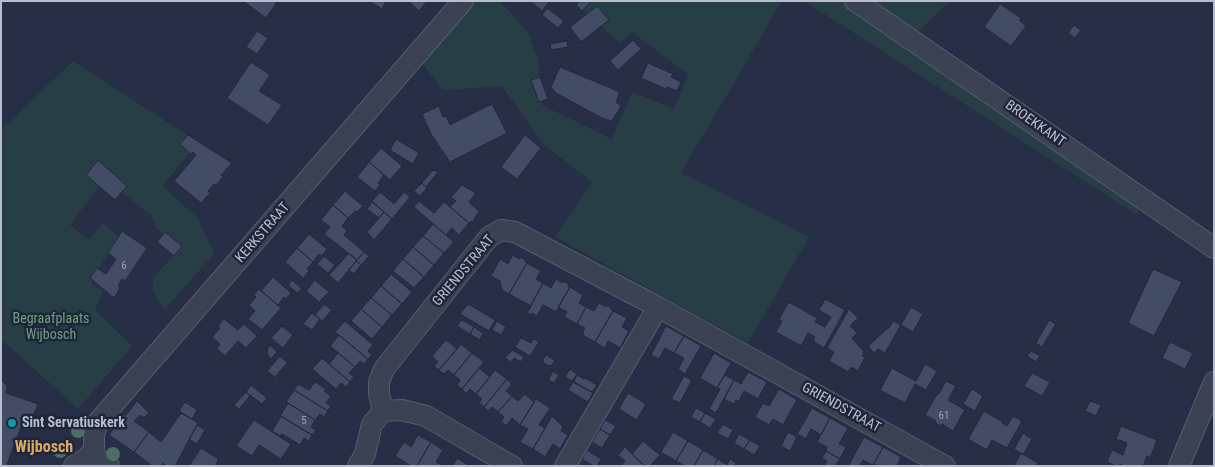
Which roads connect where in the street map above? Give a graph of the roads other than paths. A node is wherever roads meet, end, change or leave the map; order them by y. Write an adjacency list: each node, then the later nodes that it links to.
1 (463, 1): 7 (street, KERKSTRAAT)
2 (855, 1): 3 (street, BROEKKANT)
3 (1214, 248)
4 (658, 307): 6 (street, GRIENDSTRAAT); 12 (street); 13 (street, GRIENDSTRAAT)
5 (1214, 382): 14 (street)
6 (383, 411): 10 (street); 11 (street)
7 (91, 455): 8 (street); 9 (street)
8 (74, 466)
9 (109, 466)
10 (358, 466)
11 (512, 466)
12 (564, 466)
13 (945, 466)
14 (1180, 466)

